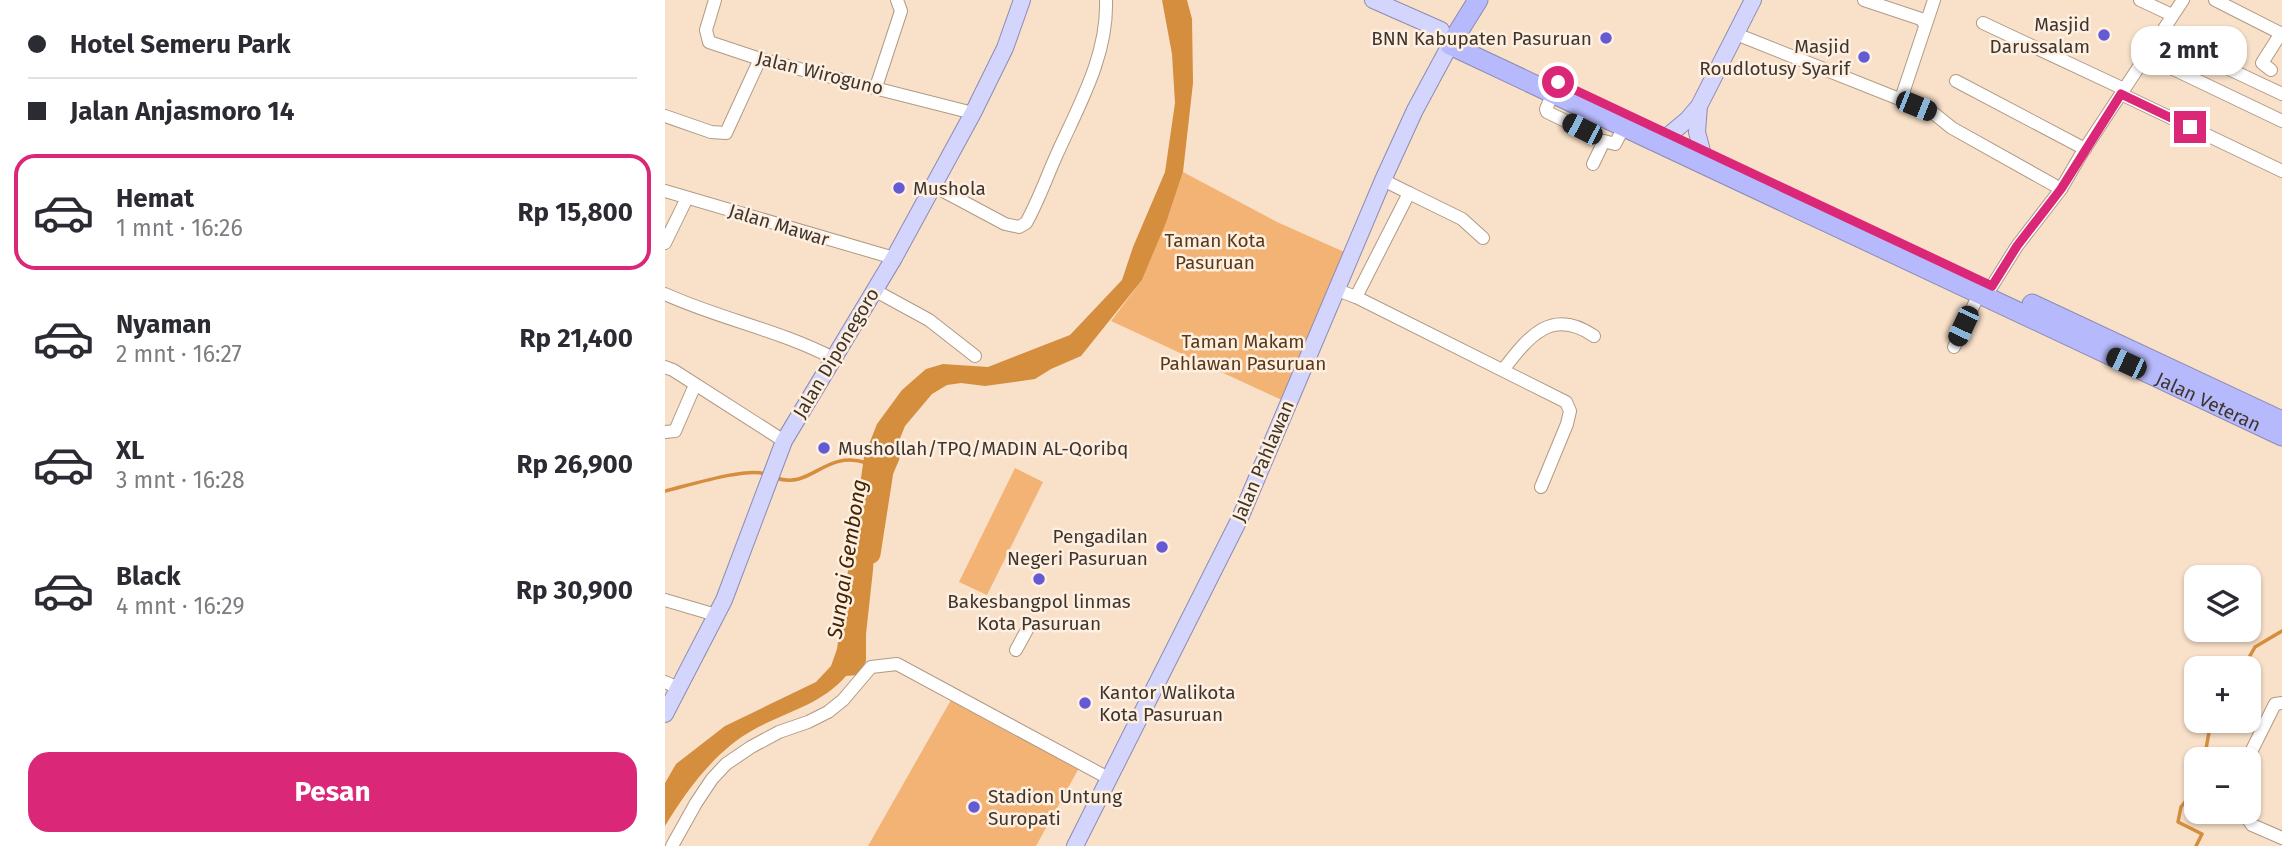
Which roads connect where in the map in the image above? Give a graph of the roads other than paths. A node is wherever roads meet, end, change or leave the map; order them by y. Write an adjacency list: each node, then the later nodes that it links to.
1 (715, 0): 21 (street, Jalan Wiroguno)
2 (897, 0): 24 (street)
3 (1022, 0): 30 (main road, Jalan Diponegoro)
4 (1106, 0): 42 (street)
5 (1373, 0): 19 (main road)
6 (1478, 0): 19 (highway)
7 (1753, 0): 17 (main road)
8 (1864, 0): 15 (street)
9 (1934, 0): 15 (street)
10 (2140, 0): 13 (street)
11 (2183, 0): 13 (street)
12 (2215, 0): 16 (street)
13 (2172, 15): 18 (street)
14 (1983, 23): 26 (street)
15 (1925, 25): 28 (street)
16 (2282, 33): 22 (street)
17 (1736, 34): 28 (street); 29 (main road)
18 (2159, 36): 20 (street); 27 (street)
19 (1454, 40): 25 (highway, Jalan Veteran); 41 (main road, Jalan Pahlawan)
20 (2146, 56): 26 (street); 33 (street)
21 (760, 59): 24 (street, Jalan Wiroguno); 31 (street)
22 (2271, 70)
23 (1956, 81): 37 (street)
24 (876, 87): 30 (street, Jalan Wiroguno)
25 (1555, 88): 32 (highway, Jalan Veteran); 35 (highway, Jalan Veteran)
26 (2123, 92): 37 (street); 40 (street)
27 (2282, 94)
28 (1901, 99): 43 (street)
29 (1699, 106): 35 (main road); 38 (main road)
30 (973, 113): 42 (main road, Jalan Diponegoro)
31 (665, 116)
32 (1586, 120): 34 (highway, Jalan Veteran); 36 (street)
33 (2282, 121)
34 (1624, 127): 35 (highway, Jalan Veteran); 36 (street)
35 (1661, 138): 38 (highway, Jalan Veteran); 49 (highway, Jalan Veteran)
36 (1604, 141): 39 (street)
37 (2085, 149): 43 (street)
38 (1702, 151): 49 (highway, Jalan Veteran)
39 (1593, 164)
40 (2282, 171)
41 (1383, 180): 45 (street); 52 (main road, Jalan Pahlawan)
42 (932, 185): 50 (main road, Jalan Diponegoro)
43 (2061, 189): 53 (street)
44 (665, 191): 46 (street, Jalan Mawar)
45 (1409, 193): 47 (street); 55 (street)
46 (687, 198): 48 (street); 50 (street, Jalan Mawar)
47 (1483, 238)
48 (665, 243)
49 (1911, 255): 53 (highway, Jalan Veteran)
50 (894, 258): 51 (main road, Jalan Diponegoro)
51 (874, 290): 59 (street); 60 (main road, Jalan Diponegoro)
52 (1337, 290): 55 (street); 77 (main road, Jalan Pahlawan)
53 (1986, 290): 56 (highway, Jalan Veteran); 58 (street)
54 (665, 294): 60 (street)
55 (1356, 297): 62 (street)
56 (2084, 336): 64 (highway, Jalan Veteran); 66 (highway, Jalan Veteran)
57 (1594, 337): 62 (street)
58 (1954, 347)
59 (975, 356)
60 (833, 358): 67 (main road, Jalan Diponegoro)
61 (665, 367): 63 (street)
62 (1503, 370): 68 (street)
63 (695, 385): 65 (street); 67 (street)
64 (2282, 421)
65 (665, 432)
66 (2282, 436)
67 (784, 441): 70 (main road, Jalan Diponegoro)
68 (1541, 487)
69 (665, 600): 70 (street)
70 (716, 615): 73 (main road, Jalan Diponegoro)
71 (1028, 628): 72 (street)
72 (1016, 650)
73 (672, 685): 75 (main road, Jalan Diponegoro)
74 (2282, 703): 76 (street)
75 (665, 714)
76 (2253, 747)
77 (1110, 779): 80 (street); 81 (main road, Jalan Pahlawan)
78 (2251, 824): 79 (street)
79 (2282, 838)
80 (672, 846)
81 (1075, 846)

